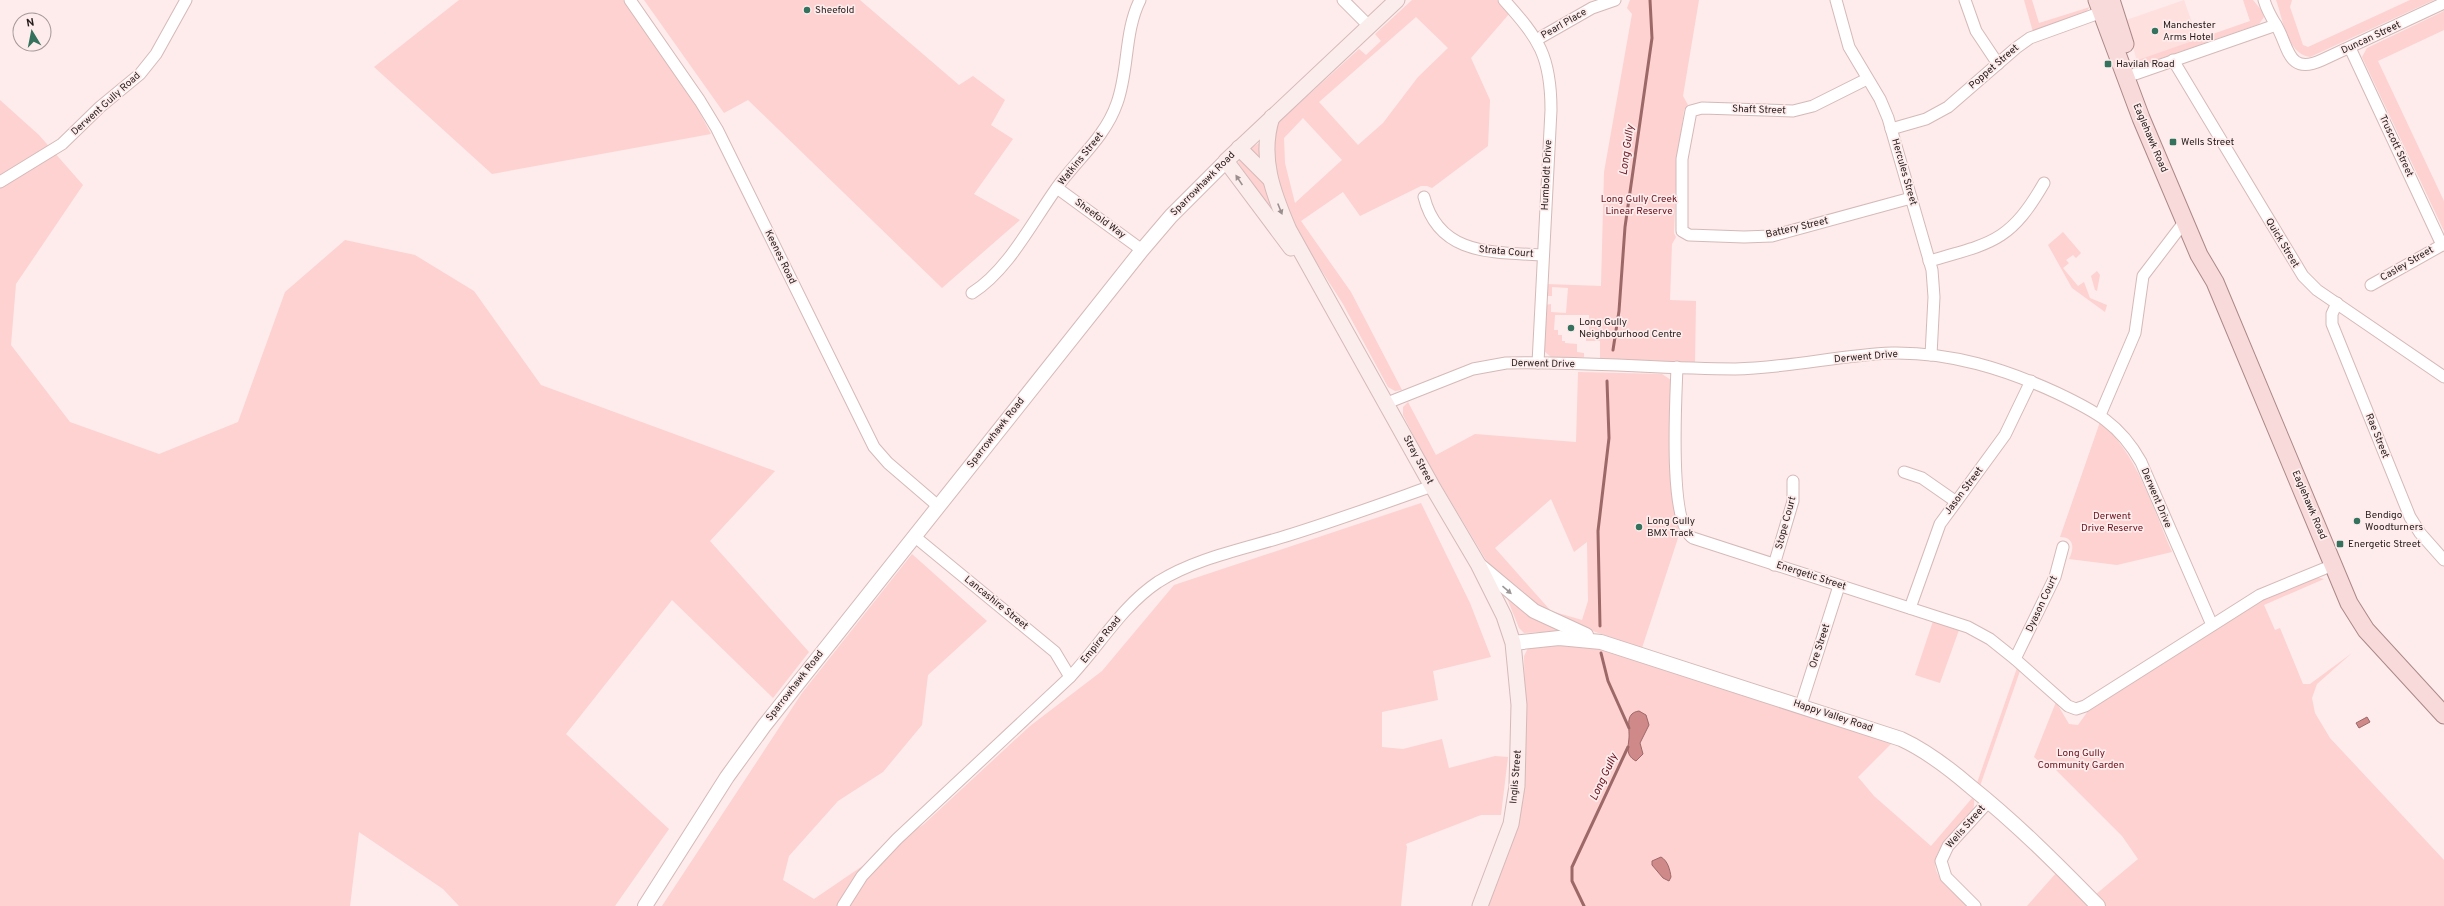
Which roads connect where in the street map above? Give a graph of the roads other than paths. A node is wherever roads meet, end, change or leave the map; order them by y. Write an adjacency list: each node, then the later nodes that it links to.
1 (186, 0): 27 (street, Derwent Gully Road)
2 (630, 0): 53 (street, Keenes Road)
3 (1140, 0): 29 (street, Watkins Street)
4 (1343, 0): 15 (street)
5 (1397, 0): 15 (main road, Sparrowhawk Road)
6 (1504, 0): 16 (street, Humboldt Drive)
7 (1615, 0): 16 (street, Pearl Place)
8 (1836, 0): 21 (street, Hercules Street)
9 (1965, 0): 19 (street)
10 (2264, 0): 14 (street)
11 (2272, 0): 14 (street)
12 (2444, 3): 17 (street, Duncan Street)
13 (2103, 4): 19 (street, Poppet Street); 20 (main road, Eaglehawk Road)
14 (2276, 25): 17 (street, Duncan Street); 18 (street)
15 (1369, 26): 22 (main road, Sparrowhawk Road)
16 (1536, 40): 36 (street, Humboldt Drive)
17 (2350, 48): 34 (street, Truscott Street)
18 (2173, 60): 20 (street); 41 (street, Quick Street)
19 (1998, 64): 23 (street, Poppet Street)
20 (2130, 76): 32 (main road, Eaglehawk Road)
21 (1867, 79): 23 (street, Hercules Street); 33 (street, Shaft Street)
22 (1272, 117): 24 (main road, Sparrowhawk Road); 26 (main road, Stray Street)
23 (1891, 130): 31 (street, Hercules Street)
24 (1239, 148): 25 (main road, Sparrowhawk Road); 26 (main road)
25 (1226, 161): 35 (street, Sparrowhawk Road); 38 (main road, Stray Street, one-way to 25)
26 (1270, 179): 38 (main road, Stray Street, one-way to 38)
27 (0, 182)
28 (2044, 183): 37 (street)
29 (1057, 188): 35 (street, Sheefold Way); 40 (street, Watkins Street)
30 (1424, 197): 36 (street, Strata Court)
31 (1911, 198): 33 (street, Battery Street); 37 (street, Hercules Street)
32 (2189, 218): 48 (street); 59 (main road, Eaglehawk Road)
33 (1682, 231)
34 (2443, 244): 39 (street, Casley Street)
35 (1142, 250): 53 (street, Sparrowhawk Road)
36 (1543, 255): 43 (street, Humboldt Drive)
37 (1929, 261): 42 (street, Hercules Street)
38 (1317, 280): 47 (main road, Stray Street)
39 (2371, 285)
40 (972, 293)
41 (2337, 303): 45 (street, Quick Street); 56 (street, Rae Street)
42 (1931, 355): 44 (street, Derwent Drive); 46 (street, Derwent Drive)
43 (1538, 363): 44 (street, Derwent Drive); 47 (street, Derwent Drive)
44 (1677, 367): 58 (street, Energetic Street)
45 (2444, 376)
46 (2031, 381): 48 (street, Derwent Drive); 52 (street, Jason Street)
47 (1387, 403): 51 (main road, Stray Street)
48 (2100, 415): 62 (street, Derwent Drive)
49 (1904, 472): 52 (street)
50 (1794, 481): 58 (street, Stope Court)
51 (1432, 486): 57 (main road, Stray Street); 66 (street, Empire Road)
52 (1955, 501): 61 (street, Jason Street)
53 (938, 506): 54 (street, Sparrowhawk Road)
54 (914, 536): 66 (street, Lancashire Street); 70 (street, Sparrowhawk Road)
55 (2063, 547): 65 (street, Dyason Court)
56 (2444, 560)
57 (1478, 564): 63 (street, one-way to 63); 64 (main road, Stray Street)
58 (1774, 564): 60 (street, Energetic Street)
59 (2333, 565): 62 (street, Energetic Street); 68 (main road, Eaglehawk Road)
60 (1839, 586): 61 (street, Energetic Street); 67 (street, Ore Street)
61 (1910, 608): 65 (street, Energetic Street)
62 (2212, 625): 65 (street, Energetic Street)
63 (1601, 642): 64 (street, Happy Valley Road); 67 (street, Happy Valley Road)
64 (1513, 643): 72 (main road, Inglis Street)
65 (2015, 659)
66 (1070, 677): 71 (street, Empire Road)
67 (1801, 705): 69 (street, Happy Valley Road)
68 (2444, 715)
69 (1989, 801): 73 (street, Wells Street); 74 (street, Happy Valley Road)
70 (645, 906)
71 (843, 906)
72 (1480, 906)
73 (1975, 906)
74 (2098, 906)

